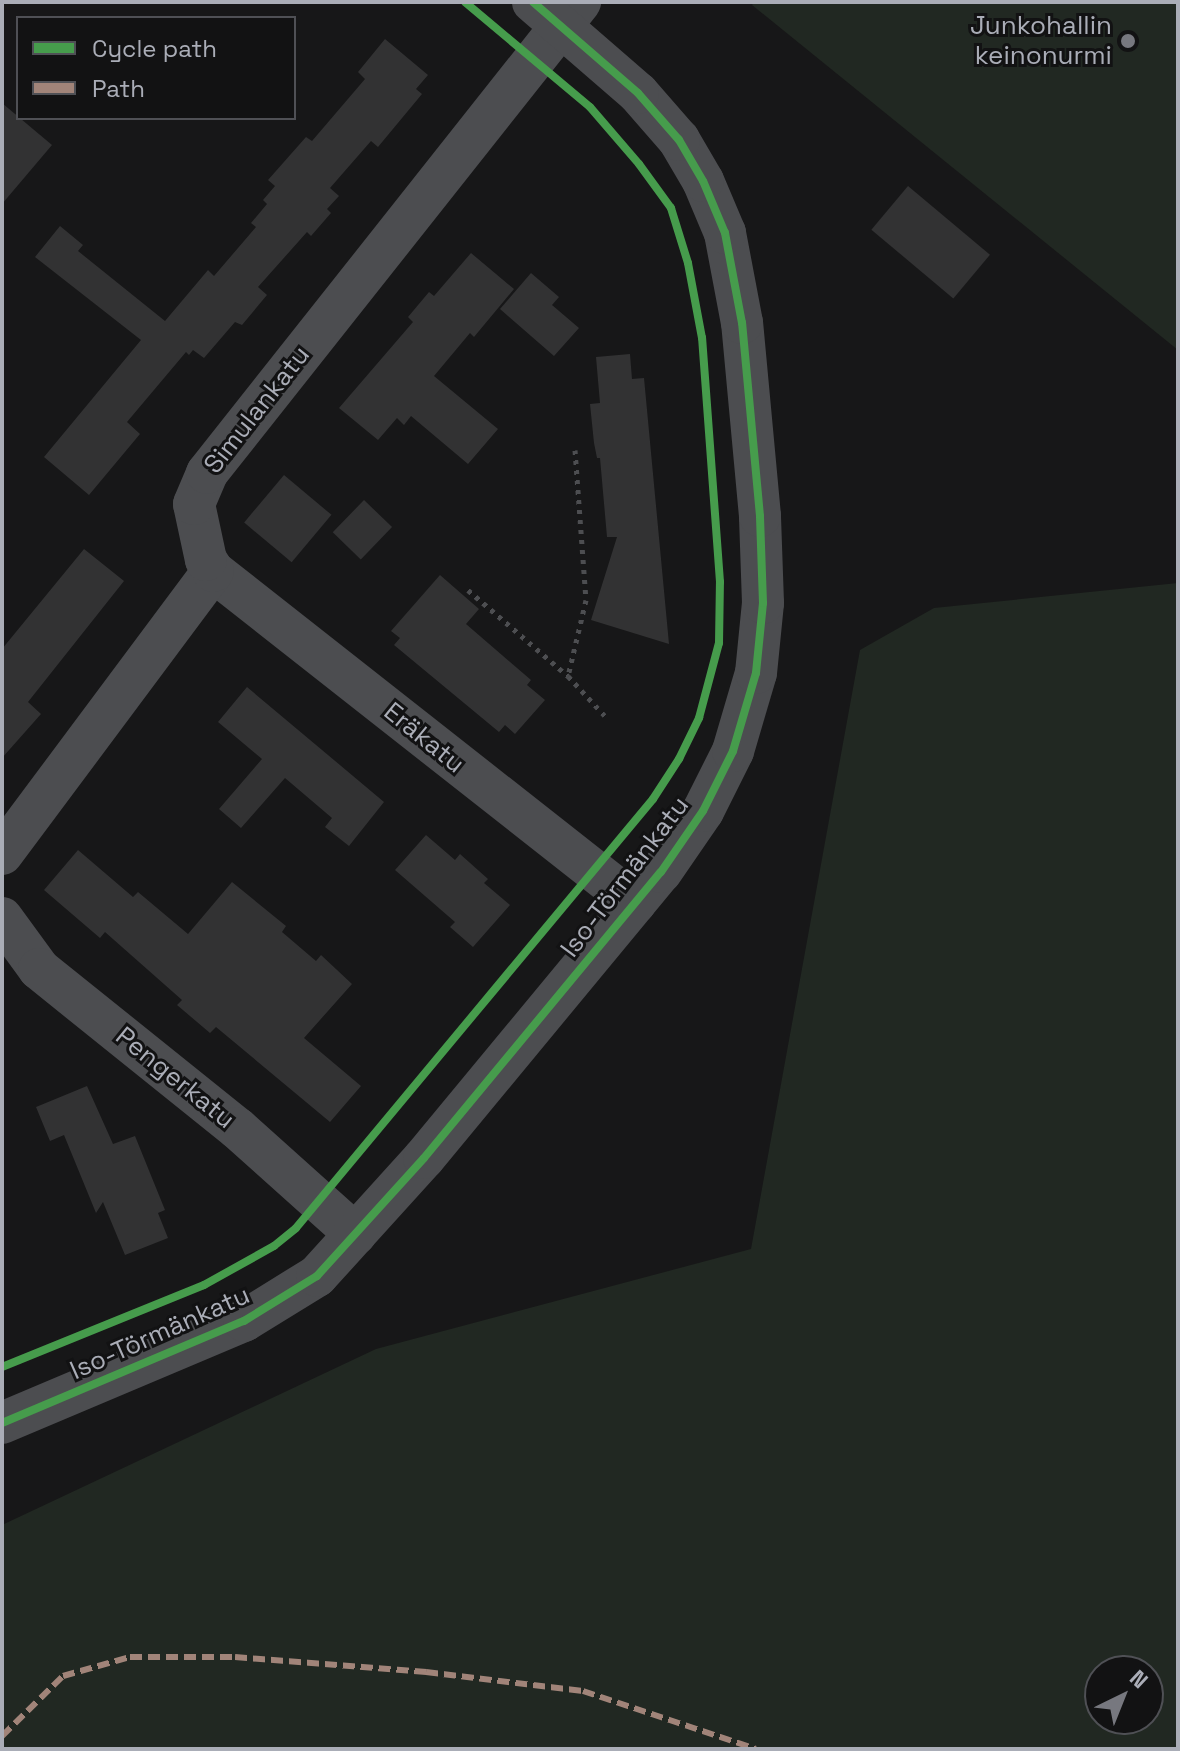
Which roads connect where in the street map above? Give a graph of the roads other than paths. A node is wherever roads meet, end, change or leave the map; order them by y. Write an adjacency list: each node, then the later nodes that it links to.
1 (558, 10): 2 (street, Simulankatu); 4 (street, Iso-Törmänkatu)
2 (213, 571): 3 (street); 4 (street, Eräkatu)
3 (2, 854)
4 (635, 903): 6 (street, Iso-Törmänkatu)
5 (2, 918): 6 (street, Pengerkatu)
6 (355, 1234): 7 (street, Iso-Törmänkatu)
7 (2, 1423)

